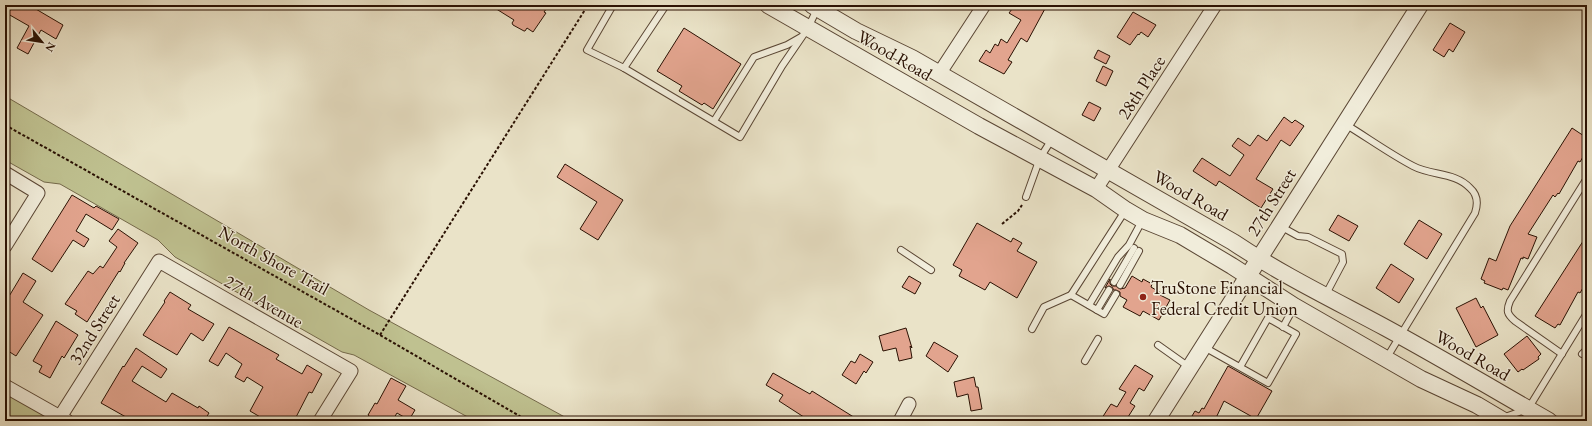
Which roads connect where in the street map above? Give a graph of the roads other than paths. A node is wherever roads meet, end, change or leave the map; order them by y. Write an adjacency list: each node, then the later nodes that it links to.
1 (613, 5): 9 (lane)
2 (666, 5): 9 (lane)
3 (768, 5): 8 (street, Wood Road)
4 (984, 5): 10 (street)
5 (1215, 5): 15 (street, 28th Place)
6 (1420, 5): 12 (street, 27th Street)
7 (815, 7): 8 (lane); 10 (street, Wood Road)
8 (805, 32): 11 (lane); 11 (lane); 14 (street, Wood Road)
9 (624, 68): 11 (lane)
10 (939, 74): 13 (street, Wood Road)
11 (714, 121)
12 (1345, 124): 22 (street, 27th Street); 42 (lane)
13 (1052, 139): 14 (lane); 15 (street, Wood Road)
14 (1040, 158): 18 (street, Wood Road); 19 (lane)
15 (1109, 170): 18 (street, 28th Place); 26 (street, Wood Road)
16 (5, 173): 23 (street)
17 (1587, 178): 47 (lane)
18 (1096, 189): 20 (street, Wood Road)
19 (1026, 197)
20 (1126, 210): 21 (street, Wood Road); 34 (lane)
21 (1143, 220): 24 (lane); 29 (street, Wood Road)
22 (1280, 226): 26 (street, 27th Street); 35 (lane)
23 (5, 246)
24 (1134, 248): 30 (lane); 31 (lane); 36 (lane)
25 (901, 250): 28 (lane)
26 (1259, 260): 29 (street, 27th Street); 35 (street, Wood Road)
27 (159, 261): 56 (street, 32nd Street); 58 (street, 27th Avenue)
28 (931, 270)
29 (1248, 277): 37 (street, Wood Road); 45 (street, 27th Street)
30 (1114, 282)
31 (1120, 285)
32 (1109, 290): 38 (lane)
33 (1116, 294): 38 (lane)
34 (1071, 295): 36 (lane); 41 (lane)
35 (1324, 297): 42 (street, Wood Road)
36 (1089, 305): 38 (lane)
37 (1294, 306): 40 (lane); 49 (street, Wood Road)
38 (1097, 310)
39 (1587, 314): 47 (lane)
40 (1283, 326): 51 (lane); 51 (lane)
41 (1032, 329)
42 (1400, 336): 49 (lane); 55 (street, Wood Road)
43 (1098, 339): 50 (lane)
44 (1158, 345): 52 (lane)
45 (1204, 347): 51 (lane); 52 (street, 27th Street)
46 (1587, 349): 48 (lane)
47 (1562, 354): 55 (lane)
48 (1582, 354)
49 (1386, 359): 57 (street, Wood Road)
50 (1085, 360)
51 (1240, 367)
52 (1190, 368): 60 (street, 27th Street)
53 (5, 386): 56 (street)
54 (910, 404): 59 (street)
55 (1528, 409): 57 (lane); 61 (street, Wood Road)
56 (64, 419)
57 (1502, 420)
58 (320, 421)
59 (900, 421)
60 (1156, 421)
61 (1549, 421)

